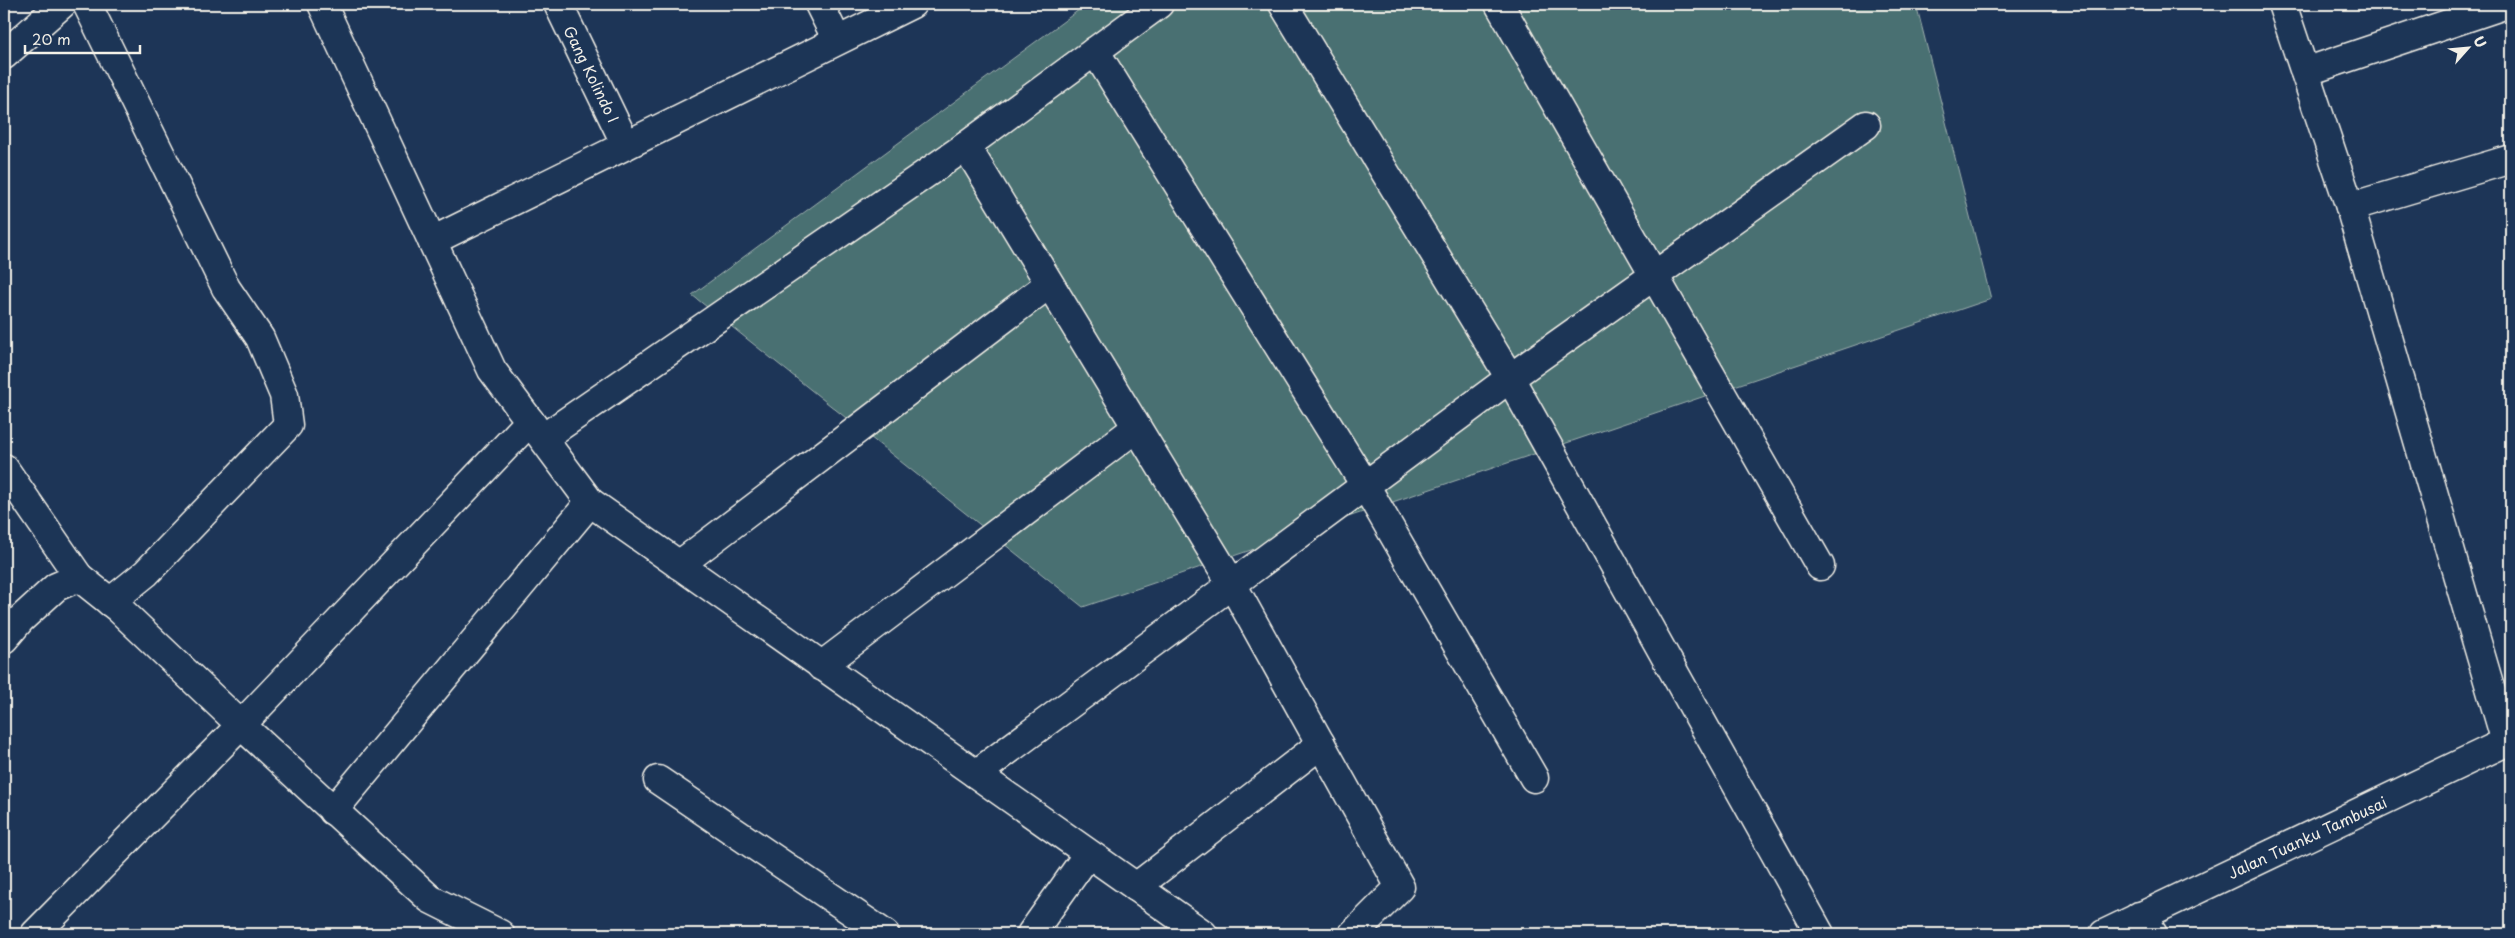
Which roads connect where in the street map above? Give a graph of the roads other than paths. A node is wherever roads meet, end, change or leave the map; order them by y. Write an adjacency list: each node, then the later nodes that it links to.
1 (62, 4): 15 (street)
2 (87, 4): 35 (street)
3 (322, 4): 22 (street)
4 (558, 4): 18 (street, Gang Kolindo I)
5 (819, 4): 13 (street)
6 (912, 4): 13 (street)
7 (1159, 4): 14 (street)
8 (1282, 4): 25 (street)
9 (1499, 4): 23 (street)
10 (2282, 4): 16 (street)
11 (2507, 4): 12 (street)
12 (2463, 10): 16 (street)
13 (837, 40): 18 (street)
14 (1095, 51): 19 (street); 29 (street)
15 (4, 55)
16 (2304, 72): 21 (street)
17 (1866, 126): 23 (street)
18 (626, 145): 22 (street)
19 (966, 146): 24 (street); 27 (street)
20 (2511, 159): 21 (street)
21 (2350, 207): 39 (street)
22 (432, 241): 27 (street)
23 (1656, 275): 25 (street); 32 (street)
24 (1048, 284): 26 (street); 31 (street)
25 (1510, 378): 29 (street); 54 (street)
26 (1136, 428): 34 (street); 37 (street)
27 (536, 430): 30 (street); 38 (street)
28 (4, 468): 33 (street)
29 (1365, 485): 34 (street); 42 (street)
30 (590, 502): 31 (street); 44 (street)
31 (679, 565): 37 (street)
32 (1820, 566)
33 (79, 577): 35 (street); 36 (street)
34 (1232, 584): 40 (street); 41 (street)
35 (110, 602): 38 (street)
36 (4, 639)
37 (821, 666): 41 (street)
38 (241, 725): 44 (street); 48 (street)
39 (2508, 742): 47 (street, Jalan Tuanku Tambusai)
40 (1321, 744): 46 (street); 53 (street)
41 (976, 774): 45 (street)
42 (1534, 778)
43 (658, 780): 50 (street)
44 (333, 811): 49 (street)
45 (1088, 854): 46 (street); 51 (street)
46 (1136, 887): 52 (street)
47 (2146, 925): 55 (street, Jalan Tuanku Tambusai)
48 (35, 934)
49 (500, 934)
50 (885, 934)
51 (1031, 934)
52 (1203, 934)
53 (1354, 934)
54 (1820, 934)
55 (2104, 934)

